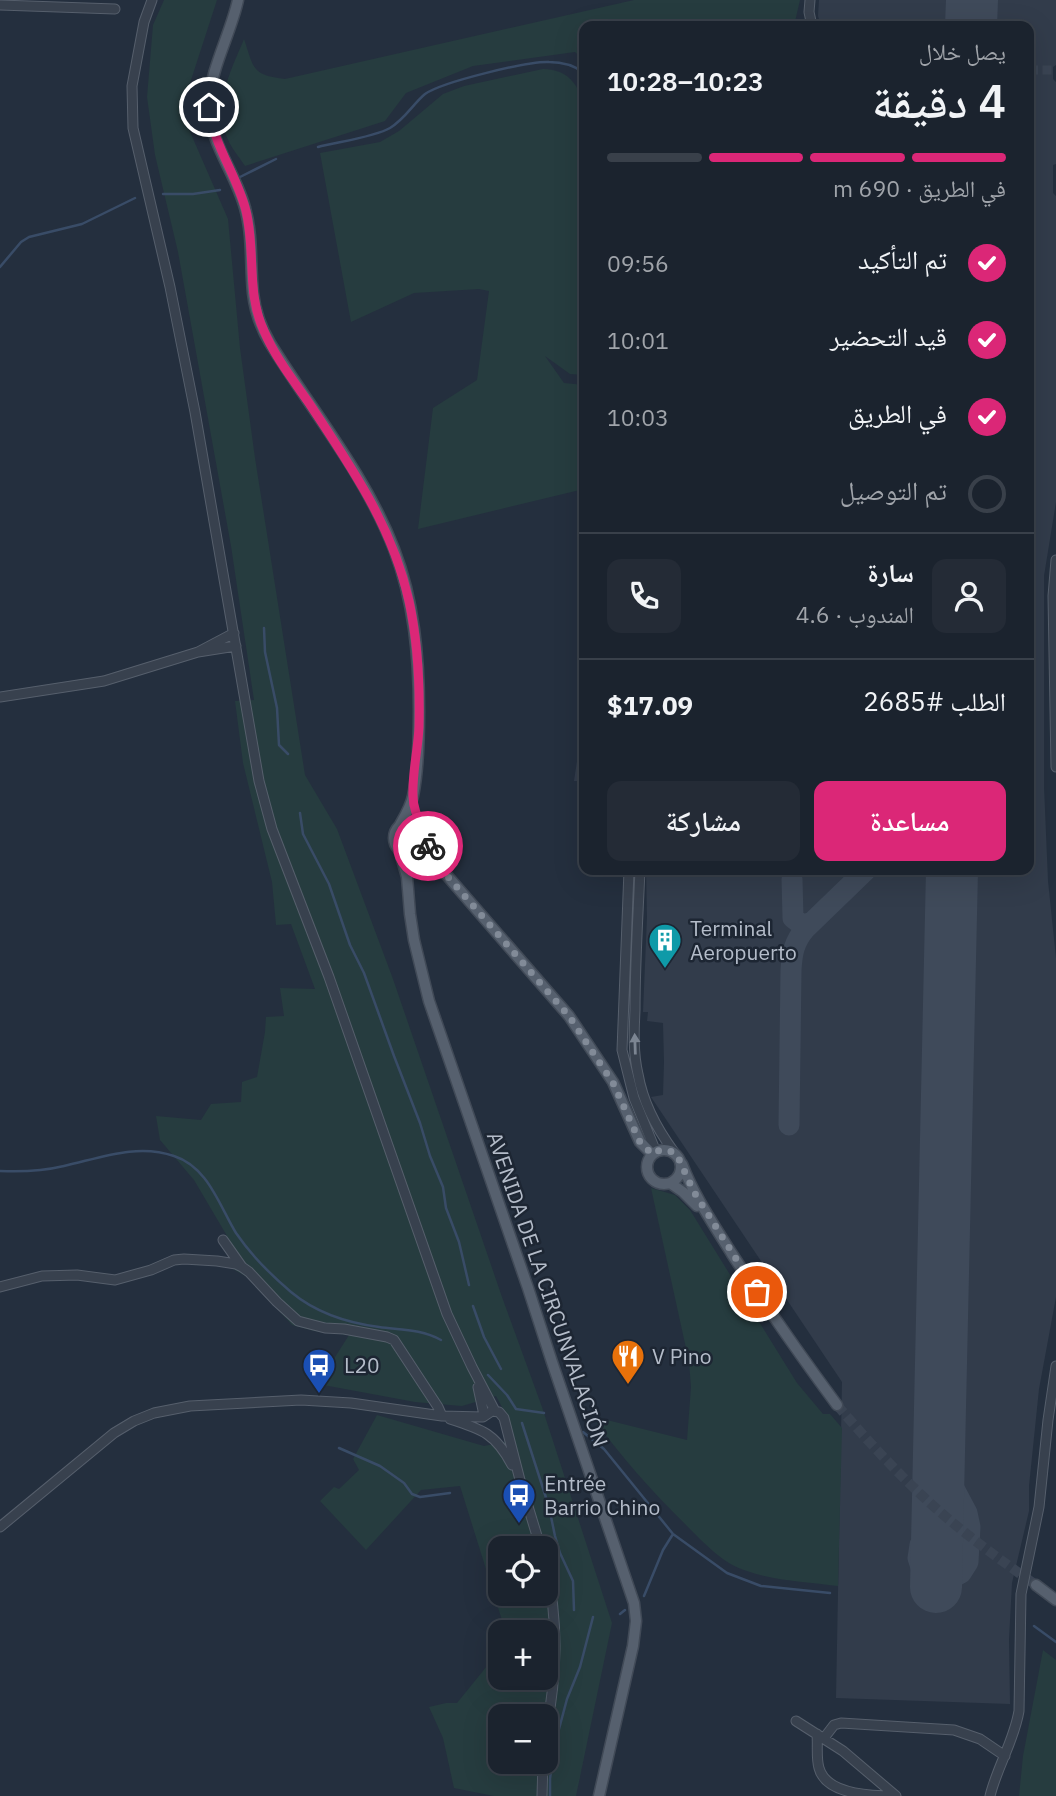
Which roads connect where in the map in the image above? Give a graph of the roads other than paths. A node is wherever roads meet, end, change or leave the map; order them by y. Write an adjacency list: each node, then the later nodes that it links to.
1 (152, 0): 8 (street)
2 (238, 0): 13 (main road)
3 (810, 0): 6 (street)
4 (0, 5): 5 (street)
5 (116, 9)
6 (810, 21)
7 (1056, 560): 12 (street)
8 (234, 633): 9 (street); 10 (street)
9 (236, 646): 10 (street); 40 (street)
10 (198, 652): 11 (street)
11 (0, 696)
12 (1056, 767)
13 (413, 798): 14 (main road); 15 (main road)
14 (400, 825): 15 (main road); 17 (main road)
15 (421, 826): 16 (main road)
16 (425, 842): 18 (main road); 19 (main road)
17 (399, 849): 18 (main road); 22 (main road)
18 (416, 852): 19 (main road); 22 (main road)
19 (437, 864): 29 (main road)
20 (629, 875): 24 (street)
21 (640, 875): 23 (street)
22 (407, 877): 59 (main road, AVENIDA DE LA CIRCUNVALACIÓN)
23 (639, 888): 24 (street); 26 (street)
24 (628, 889): 25 (street)
25 (626, 951): 26 (street); 27 (street)
26 (636, 952): 28 (street)
27 (622, 1012): 28 (street); 31 (street)
28 (635, 1012): 30 (street, one-way to 28)
29 (638, 1137): 31 (main road); 33 (main road)
30 (674, 1152): 31 (main road); 32 (main road)
31 (654, 1153): 33 (main road)
32 (682, 1164): 34 (main road); 35 (main road)
33 (647, 1168): 34 (main road)
34 (670, 1183): 35 (main road)
35 (713, 1223): 41 (main road)
36 (223, 1240): 37 (street)
37 (242, 1267): 38 (street); 43 (street)
38 (0, 1287)
39 (1056, 1366): 56 (street)
40 (473, 1369): 42 (street); 44 (street)
41 (837, 1405)
42 (495, 1411): 44 (street); 45 (street)
43 (442, 1416): 44 (street); 46 (street); 48 (street)
44 (483, 1416): 46 (street)
45 (505, 1425): 46 (street); 47 (street)
46 (487, 1433): 47 (street)
47 (520, 1480): 49 (street)
48 (0, 1527)
49 (537, 1536)
50 (1036, 1585): 51 (main road)
51 (1056, 1600)
52 (553, 1606): 53 (street)
53 (551, 1704)
54 (796, 1721): 55 (street)
55 (821, 1736): 56 (street); 60 (street); 60 (street)
56 (1005, 1756): 61 (street)
57 (543, 1774): 58 (street)
58 (542, 1796)
59 (600, 1796)
60 (896, 1796)
61 (990, 1796)

